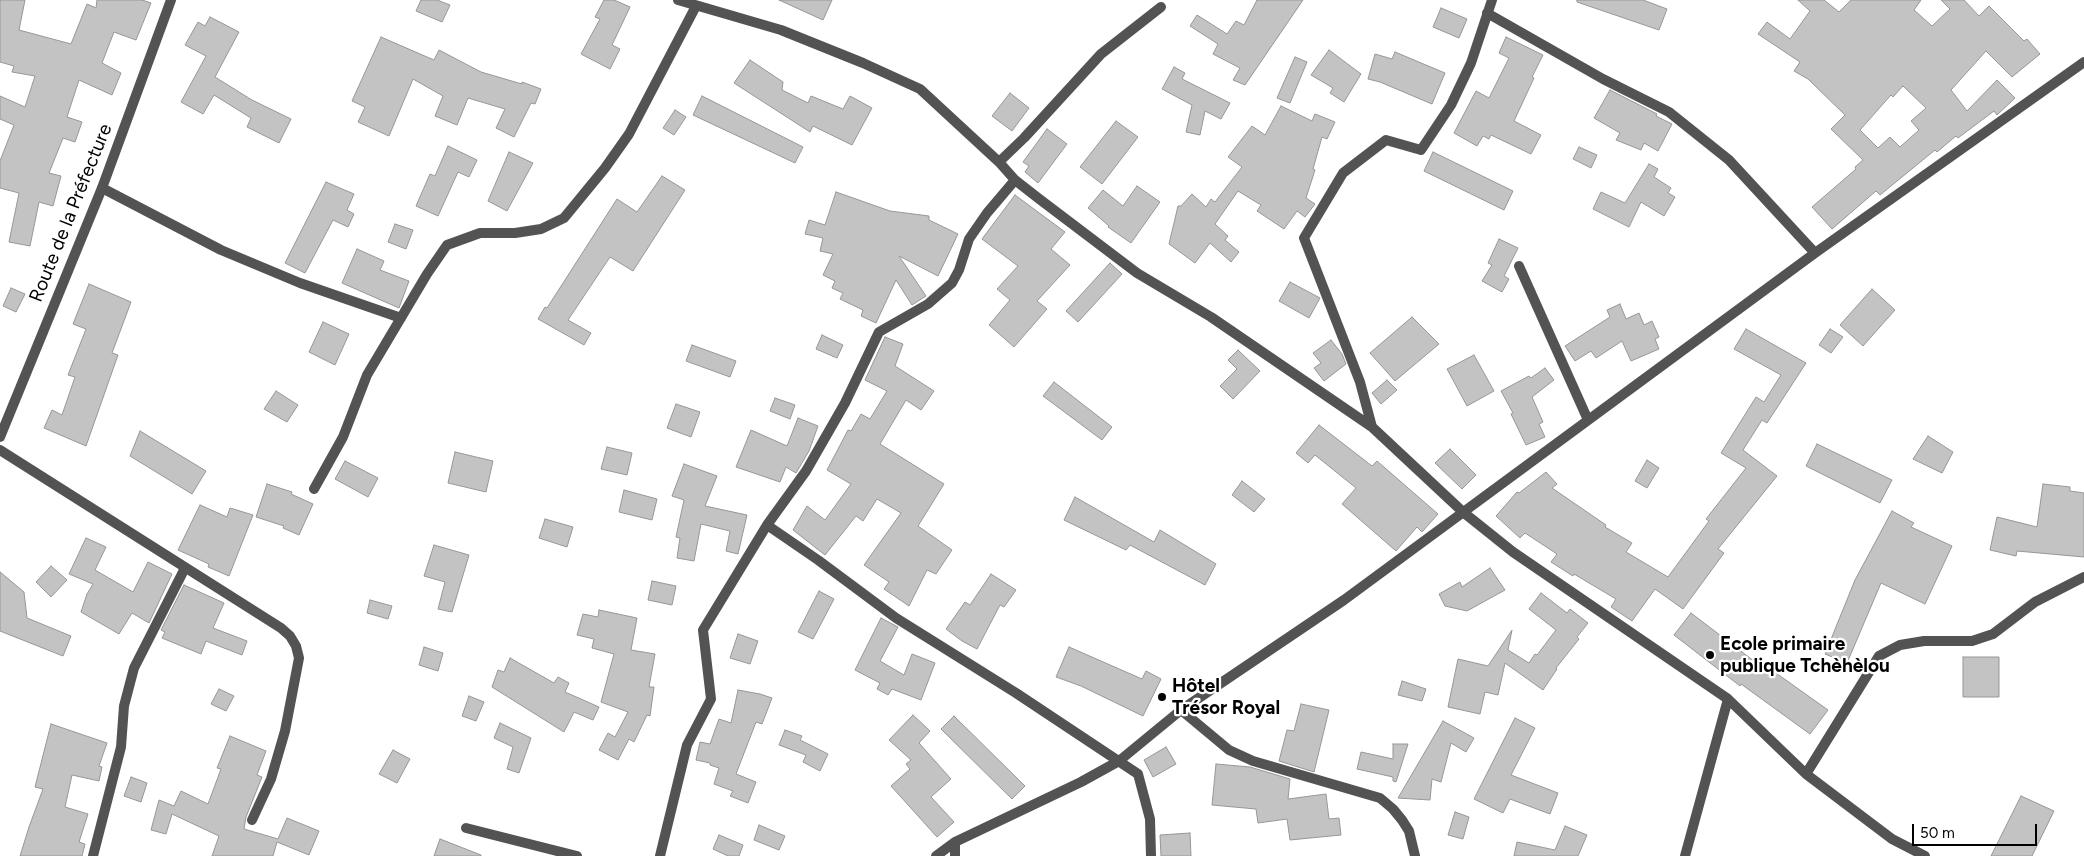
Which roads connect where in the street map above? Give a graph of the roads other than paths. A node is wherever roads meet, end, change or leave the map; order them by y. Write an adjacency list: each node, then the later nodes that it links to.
1 (171, 0): 10 (street, Route de la Préfecture)
2 (678, 0): 4 (street)
3 (1492, 0): 6 (street)
4 (696, 6): 8 (street); 13 (street)
5 (1161, 7): 8 (street)
6 (1487, 13): 11 (street); 15 (street)
7 (2084, 62): 11 (street)
8 (999, 162): 9 (street)
9 (1015, 180): 15 (street); 20 (street)
10 (102, 188): 13 (street); 16 (street, Route de la Préfecture)
11 (1815, 253): 14 (street)
12 (1520, 266): 14 (street)
13 (401, 318): 18 (street)
14 (1588, 420): 19 (street)
15 (1372, 427): 19 (street)
16 (0, 437)
17 (0, 450): 21 (street)
18 (314, 489)
19 (1463, 512): 23 (street); 24 (street)
20 (766, 525): 25 (street); 32 (street)
21 (185, 568): 27 (street); 30 (street)
22 (2084, 577): 26 (street)
23 (1728, 699): 26 (street); 37 (street)
24 (1181, 710): 25 (street); 36 (street)
25 (1119, 761): 29 (street); 35 (street)
26 (1806, 774): 38 (street)
27 (252, 820)
28 (466, 828): 31 (street)
29 (955, 842): 33 (street); 34 (street)
30 (93, 856)
31 (577, 856)
32 (660, 856)
33 (936, 856)
34 (955, 856)
35 (1151, 856)
36 (1414, 856)
37 (1684, 856)
38 (1925, 856)

